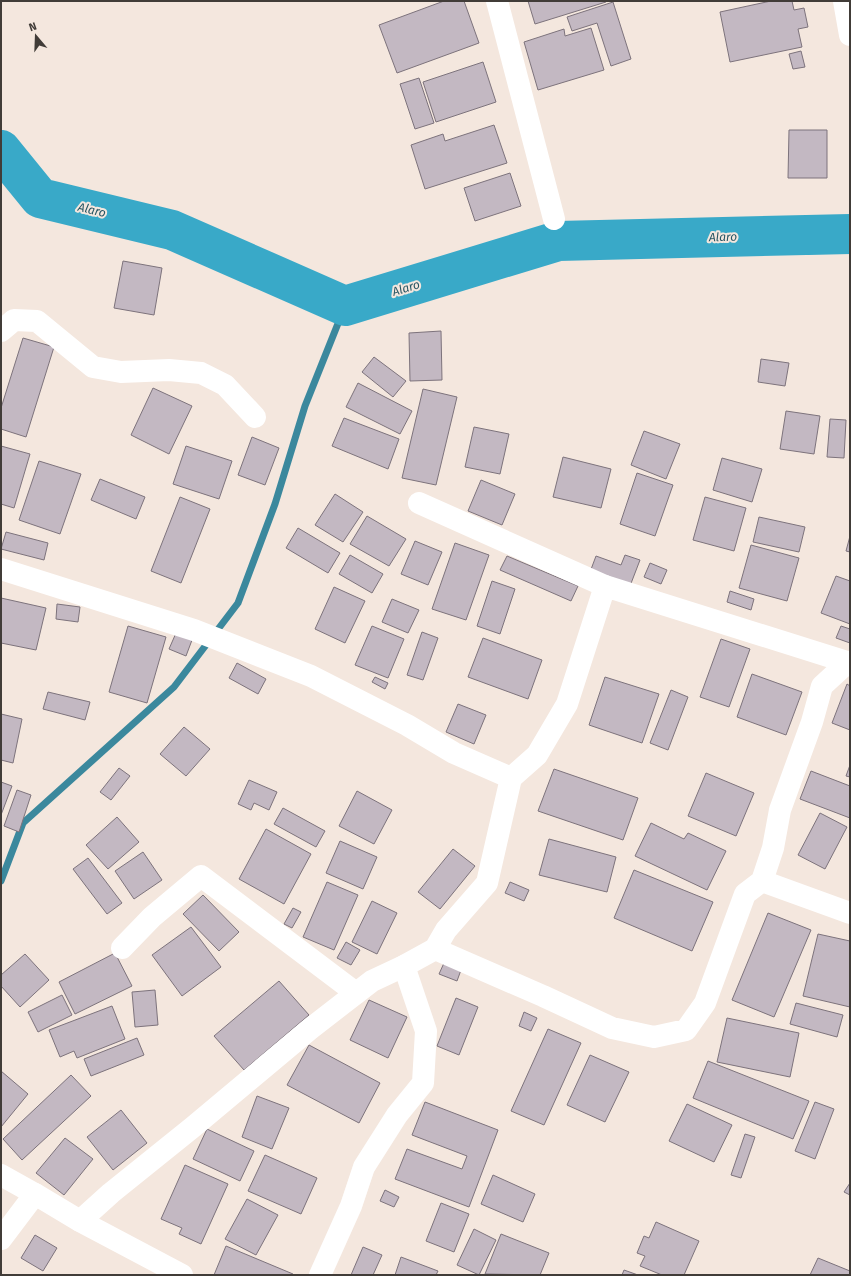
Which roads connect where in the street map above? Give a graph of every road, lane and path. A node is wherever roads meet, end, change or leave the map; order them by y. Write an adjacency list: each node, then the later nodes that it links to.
1 (497, 1): 4 (street)
2 (844, 1): 3 (street)
3 (850, 35)
4 (554, 219)
5 (1, 331): 6 (street)
6 (255, 417)
7 (419, 502): 9 (street)
8 (1, 569): 11 (street)
9 (605, 586): 10 (street); 11 (street)
10 (849, 663): 12 (street)
11 (511, 778): 15 (street)
12 (762, 881): 13 (street); 15 (street)
13 (850, 913)
14 (122, 948): 17 (street)
15 (435, 949): 16 (street)
16 (404, 966): 17 (street); 23 (street)
17 (356, 993): 20 (street)
18 (1, 1175): 19 (street)
19 (35, 1194): 20 (street); 21 (street)
20 (80, 1221): 22 (street)
21 (1, 1239)
22 (182, 1275)
23 (320, 1275)

